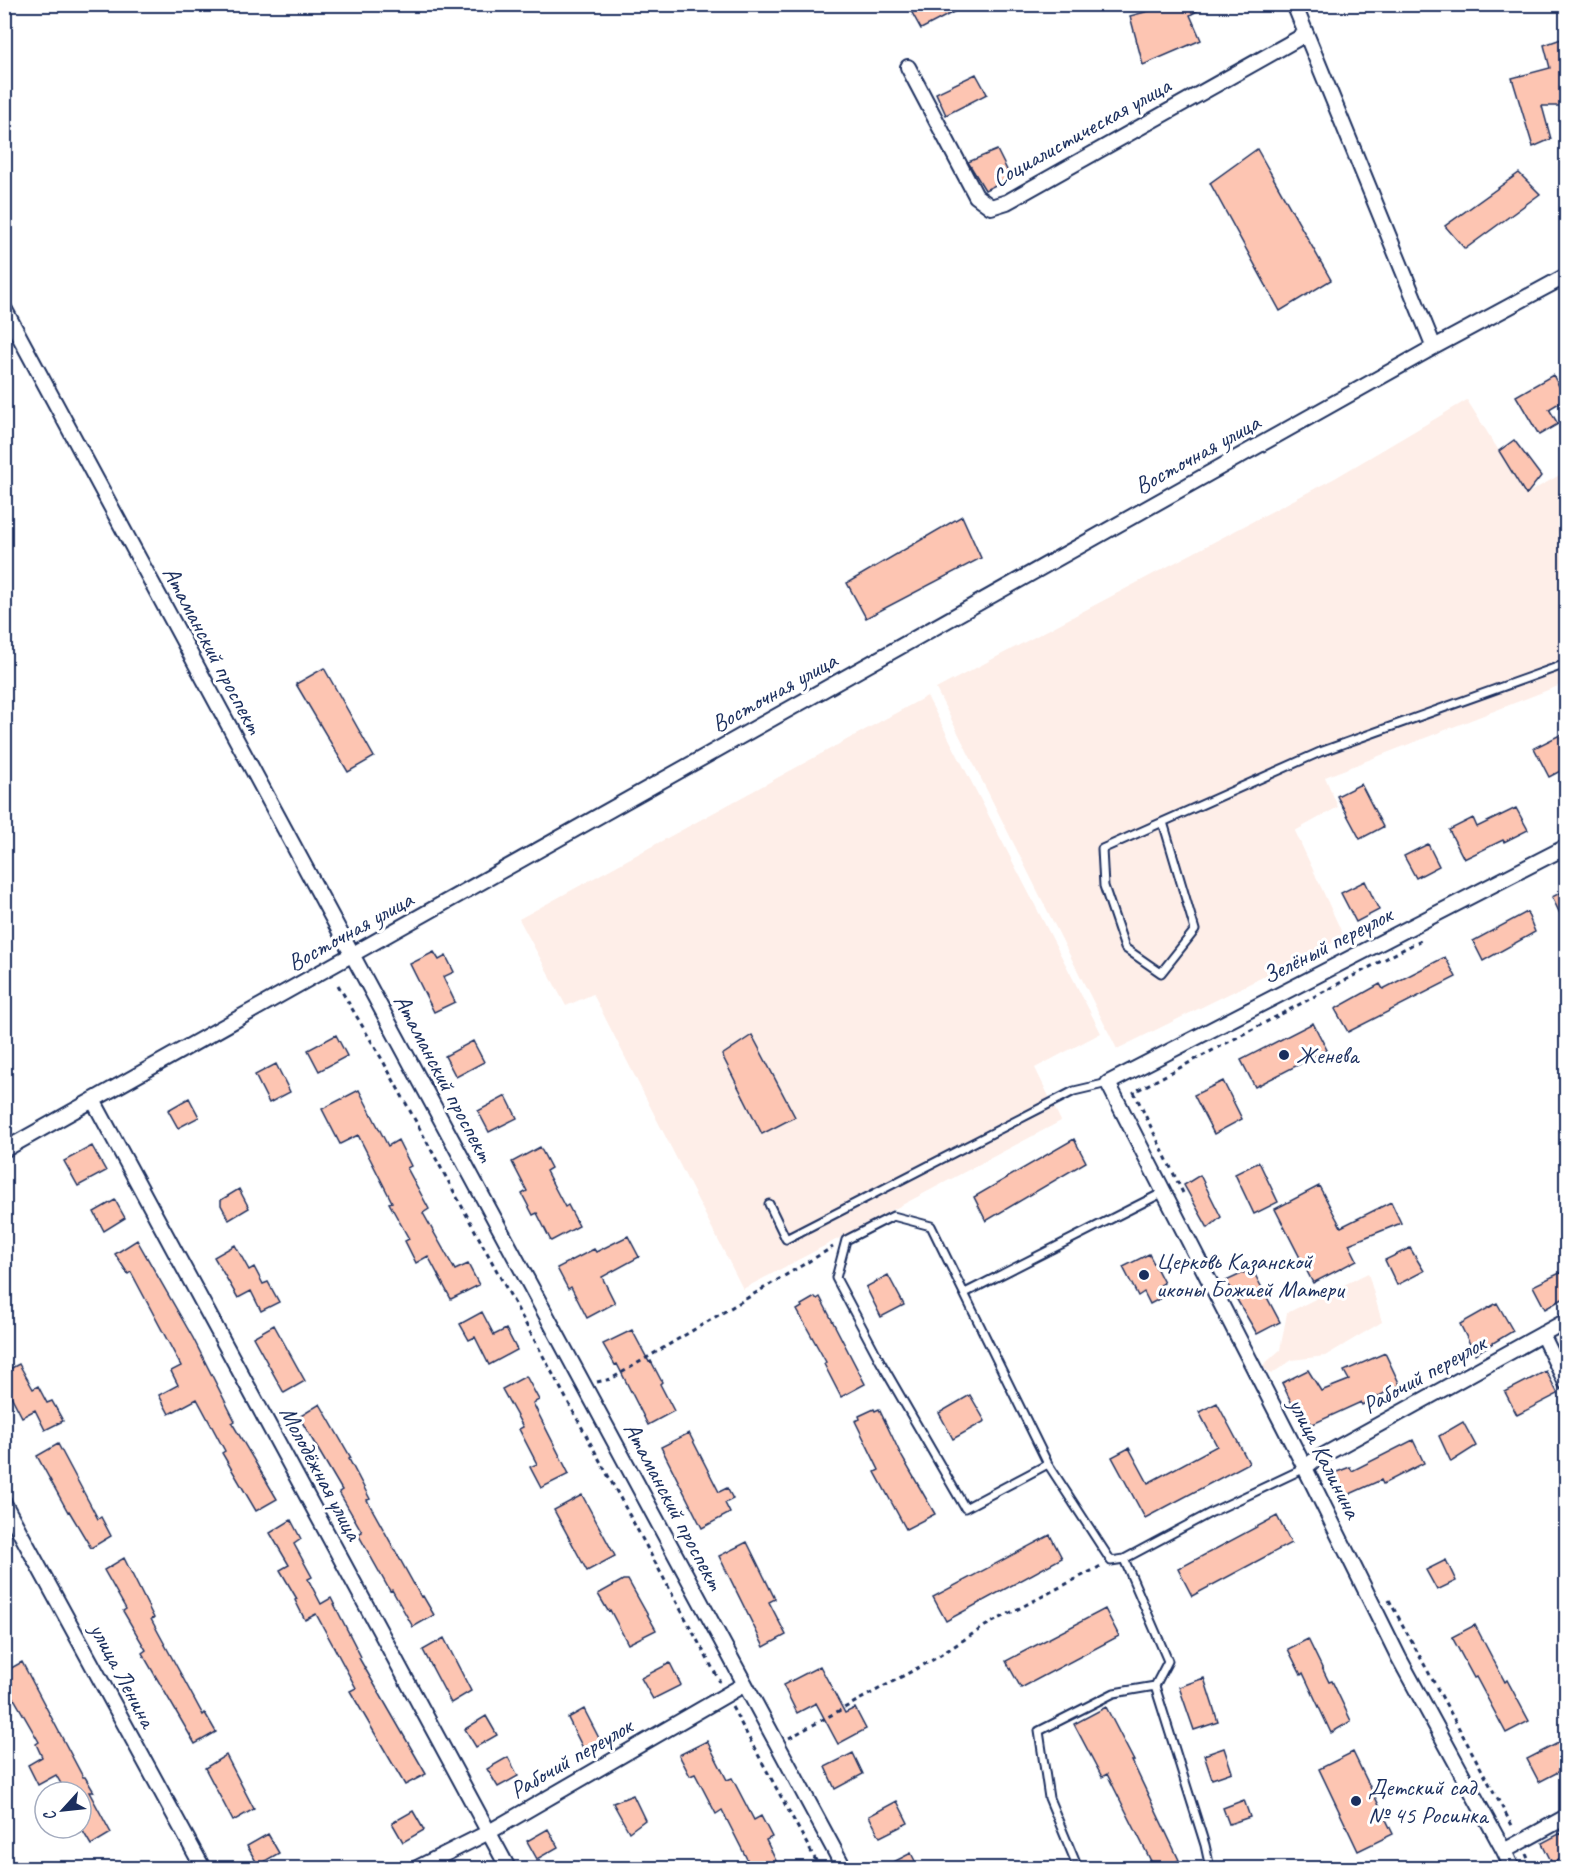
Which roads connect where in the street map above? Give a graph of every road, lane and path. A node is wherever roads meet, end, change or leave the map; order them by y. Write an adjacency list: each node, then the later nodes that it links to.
1 (1294, 4): 2 (street)
2 (1306, 34): 3 (street, Социалистическая улица); 6 (street)
3 (908, 67)
4 (1566, 276): 6 (street, Восточная улица)
5 (4, 308): 11 (street, Атаманский проспект)
6 (1434, 347): 11 (street, Восточная улица)
7 (1566, 664): 8 (lane)
8 (1163, 822): 8 (lane)
9 (1566, 847): 13 (street, Зелёный переулок)
10 (1429, 936): 17 (path)
11 (352, 956): 14 (street, Восточная улица); 24 (street, Атаманский проспект)
12 (338, 985): 33 (path)
13 (1108, 1083): 16 (street, улица Калинина); 18 (lane)
14 (93, 1100): 15 (street, Восточная улица); 36 (street, Молодёжная улица)
15 (4, 1150)
16 (1164, 1192): 20 (lane); 26 (street, улица Калинина)
17 (1185, 1197)
18 (769, 1204)
19 (846, 1240): 20 (lane); 24 (path); 25 (lane)
20 (965, 1293): 25 (lane)
21 (1566, 1321): 22 (street, Рабочий переулок)
22 (1542, 1334): 23 (street); 26 (street, Рабочий переулок)
23 (1566, 1383)
24 (583, 1385): 31 (street, Атаманский проспект)
25 (1048, 1464): 29 (lane)
26 (1305, 1468): 28 (lane); 38 (street, улица Калинина)
27 (4, 1503): 39 (street, улица Ленина)
28 (1124, 1559): 29 (lane); 32 (lane)
29 (1111, 1561): 34 (path)
30 (1386, 1594): 37 (path)
31 (745, 1684): 33 (street, Рабочий переулок); 34 (street, Атаманский проспект)
32 (1155, 1686): 44 (lane); 45 (lane)
33 (726, 1694): 36 (street, Рабочий переулок); 42 (path)
34 (777, 1745): 43 (street, Атаманский проспект)
35 (1566, 1816): 37 (street)
36 (489, 1832): 40 (street, Рабочий переулок); 41 (street, Молодёжная улица)
37 (1520, 1841): 38 (street); 47 (path)
38 (1504, 1851): 46 (street, улица Калинина)
39 (203, 1869)
40 (417, 1869)
41 (508, 1869)
42 (820, 1869)
43 (844, 1869)
44 (1078, 1869)
45 (1210, 1869)
46 (1512, 1869)
47 (1533, 1869)

